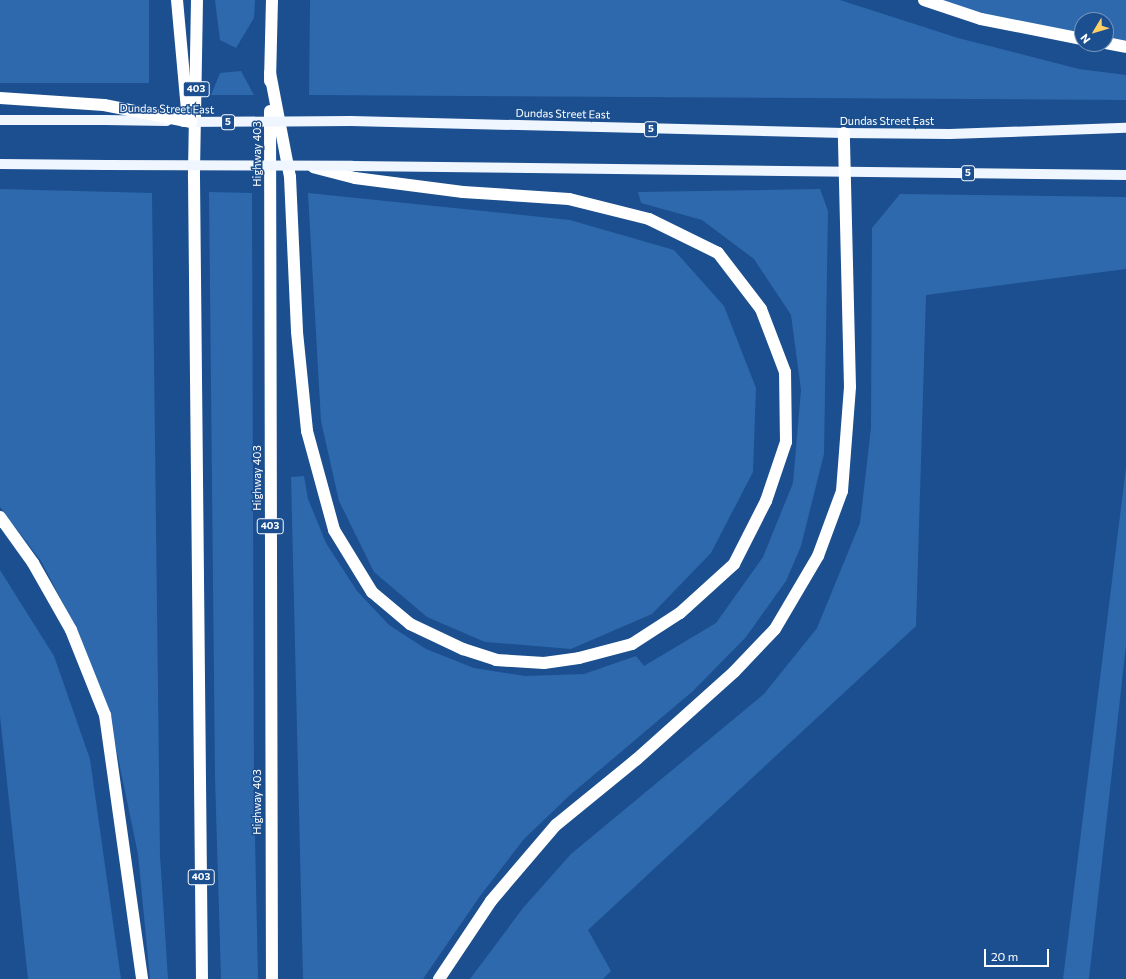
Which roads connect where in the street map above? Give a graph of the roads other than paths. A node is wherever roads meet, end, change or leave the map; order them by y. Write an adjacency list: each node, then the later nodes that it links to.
1 (177, 0): 19 (highway)
2 (197, 0): 19 (highway, 403)
3 (272, 0): 8 (highway, Highway 403 / 403)
4 (924, 0): 5 (highway)
5 (1074, 37)
6 (1114, 45): 7 (highway)
7 (1126, 47)
8 (270, 73): 16 (highway); 23 (highway, Highway 403 / 403)
9 (0, 98): 11 (highway, bridge)
10 (0, 120): 11 (main road, Dundas Street East / 5, bridge)
11 (191, 122): 13 (main road, Dundas Street East / 5, bridge)
12 (1126, 128): 13 (main road, Dundas Street East / 5)
13 (844, 133): 17 (highway)
14 (0, 164): 15 (main road, bridge)
15 (307, 166): 16 (highway, bridge)
16 (354, 172): 17 (main road, 5)
17 (843, 172): 18 (main road, 5); 24 (highway)
18 (1126, 175)
19 (194, 177): 22 (highway, 403)
20 (0, 517): 21 (highway)
21 (142, 979)
22 (202, 979)
23 (272, 979)
24 (439, 979)

